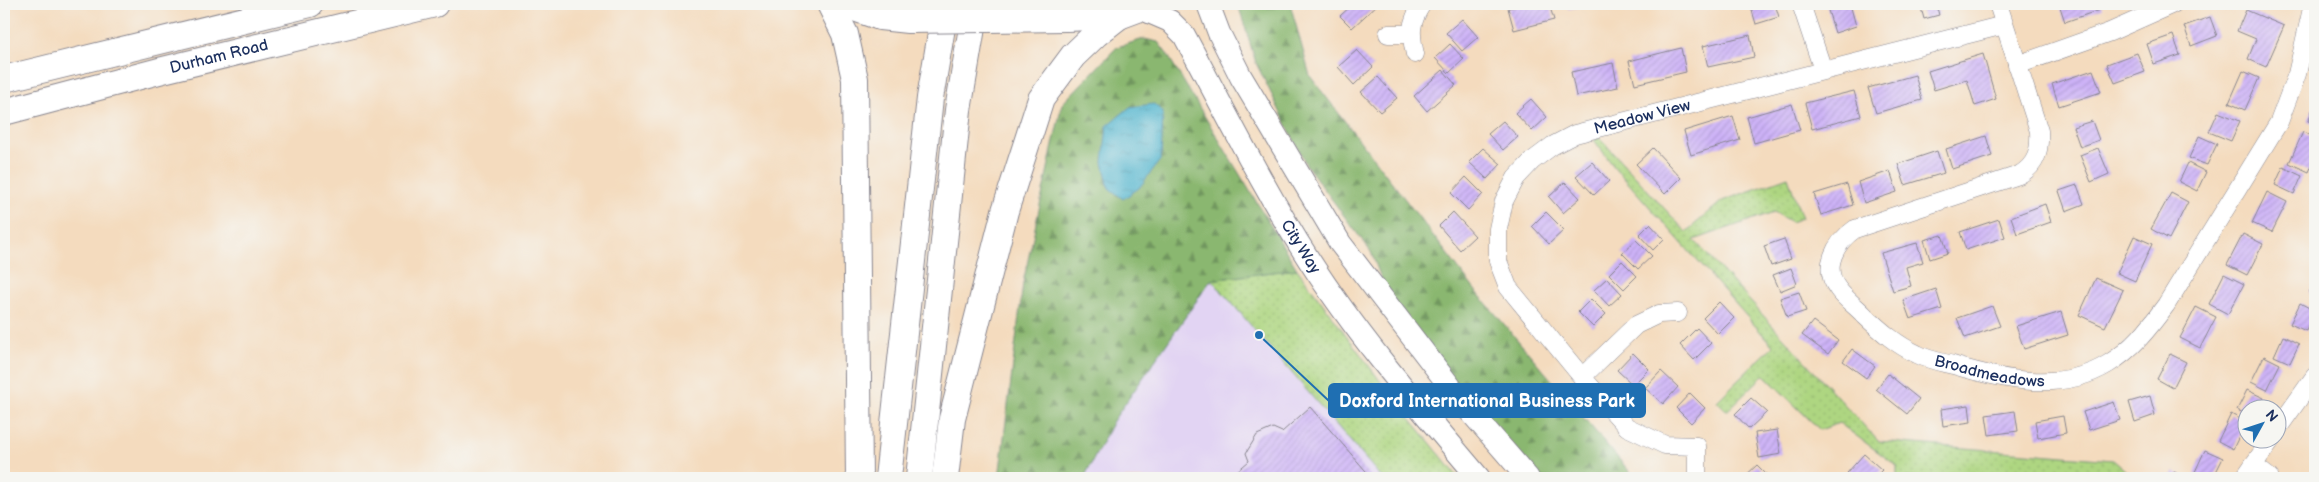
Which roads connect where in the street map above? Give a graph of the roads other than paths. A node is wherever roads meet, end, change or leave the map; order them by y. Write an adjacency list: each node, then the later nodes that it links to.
1 (310, 4): 20 (highway, Durham Road)
2 (434, 4): 21 (highway, Durham Road)
3 (830, 4): 28 (highway)
4 (843, 4): 13 (highway, bridge)
5 (946, 4): 29 (highway)
6 (976, 4): 30 (highway)
7 (1208, 4): 33 (main road, City Way)
8 (1422, 4): 16 (street)
9 (1801, 4): 19 (street)
10 (1998, 4): 14 (street, Broadmeadows)
11 (2173, 4): 18 (street)
12 (2313, 4): 18 (street, Broadmeadows)
13 (1137, 10): 31 (highway); 32 (main road, City Way)
14 (2004, 25): 18 (street, Broadmeadows); 19 (street, Meadow View)
15 (1388, 34): 16 (street)
16 (1410, 34): 17 (street)
17 (1415, 54)
18 (2017, 65)
19 (1823, 70): 24 (street, Meadow View)
20 (4, 79)
21 (4, 112)
22 (1678, 313): 24 (street)
23 (2315, 376): 25 (street)
24 (1582, 378): 34 (street, Meadow View)
25 (2286, 417)
26 (2264, 450): 27 (street)
27 (2248, 472): 35 (street)
28 (859, 478)
29 (888, 478)
30 (919, 478)
31 (945, 478)
32 (1479, 478)
33 (1528, 478)
34 (1697, 478)
35 (2270, 478)

